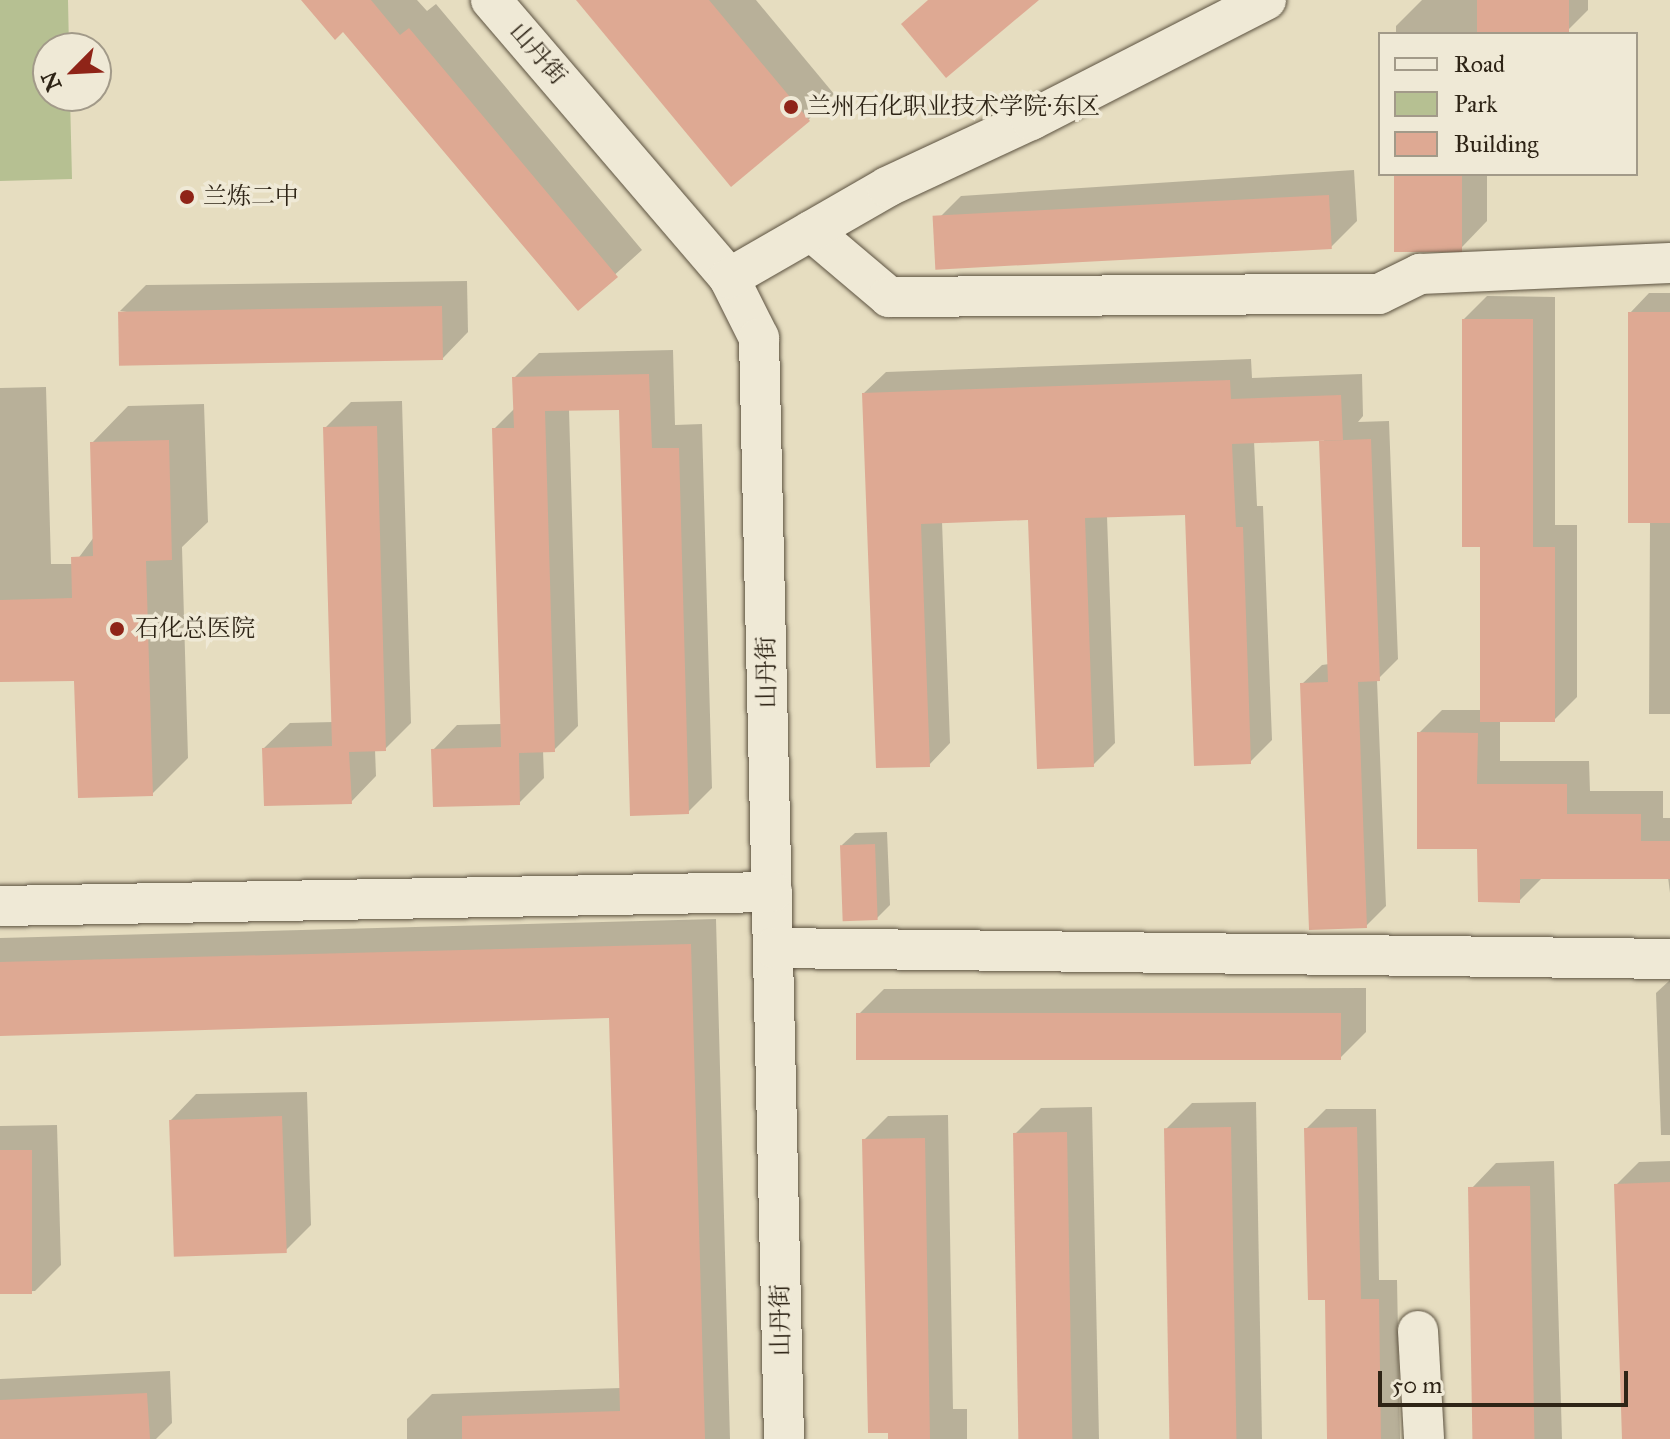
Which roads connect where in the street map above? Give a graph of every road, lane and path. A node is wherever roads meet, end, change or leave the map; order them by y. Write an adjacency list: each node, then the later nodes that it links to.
1 (491, 0): 5 (street, 山丹街)
2 (1266, 0): 3 (street)
3 (811, 231): 4 (street); 5 (street)
4 (1670, 263)
5 (729, 278): 6 (street, 山丹街)
6 (772, 892): 7 (street); 8 (street, 山丹街)
7 (0, 906)
8 (774, 948): 9 (street); 11 (street, 山丹街)
9 (1670, 959)
10 (1418, 1331): 12 (street)
11 (784, 1439)
12 (1424, 1439)

